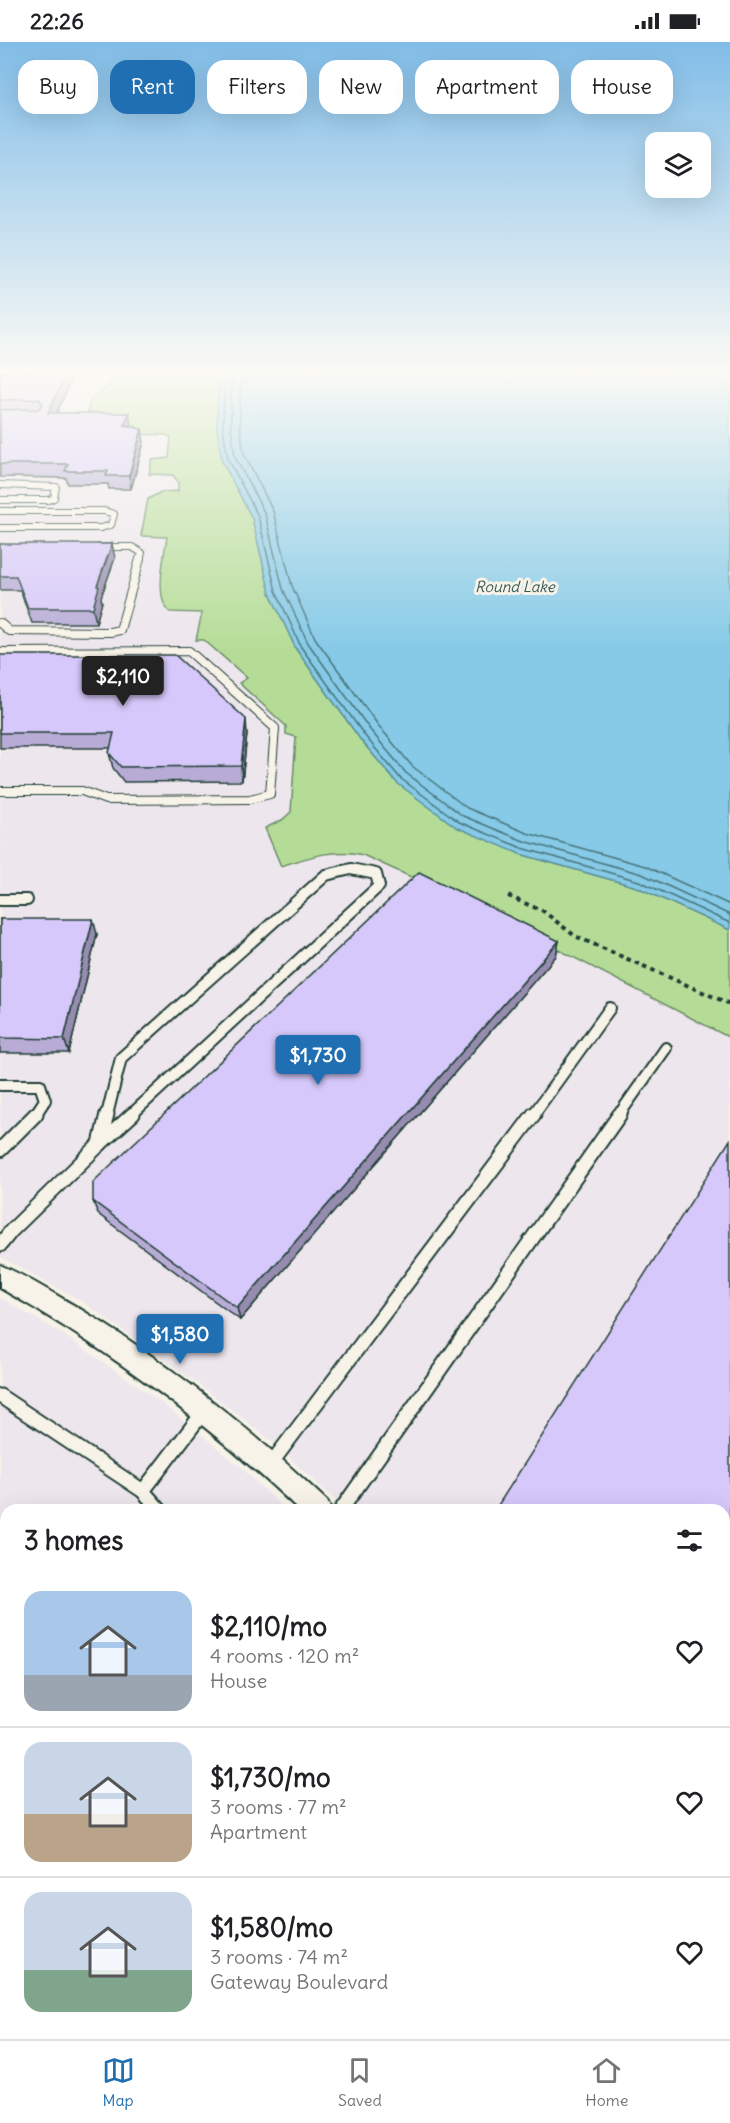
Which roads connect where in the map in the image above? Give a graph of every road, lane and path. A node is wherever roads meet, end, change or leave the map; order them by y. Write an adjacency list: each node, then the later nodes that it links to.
1 (0, 485): 2 (lane)
2 (0, 500)
3 (0, 511): 4 (lane)
4 (0, 528)
5 (88, 547): 6 (lane)
6 (0, 623)
7 (0, 652): 8 (lane)
8 (0, 791)
9 (507, 896): 12 (path)
10 (0, 900): 11 (lane)
11 (27, 900)
12 (730, 1004)
13 (610, 1008): 22 (lane)
14 (666, 1048): 26 (lane)
15 (0, 1085): 17 (lane)
16 (100, 1144): 16 (lane); 18 (lane)
17 (0, 1150)
18 (0, 1245)
19 (0, 1276): 21 (street)
20 (0, 1396): 23 (lane)
21 (205, 1410): 22 (street); 23 (lane)
22 (270, 1466): 25 (street)
23 (143, 1491): 24 (lane)
24 (155, 1504)
25 (311, 1504)
26 (345, 1504)

